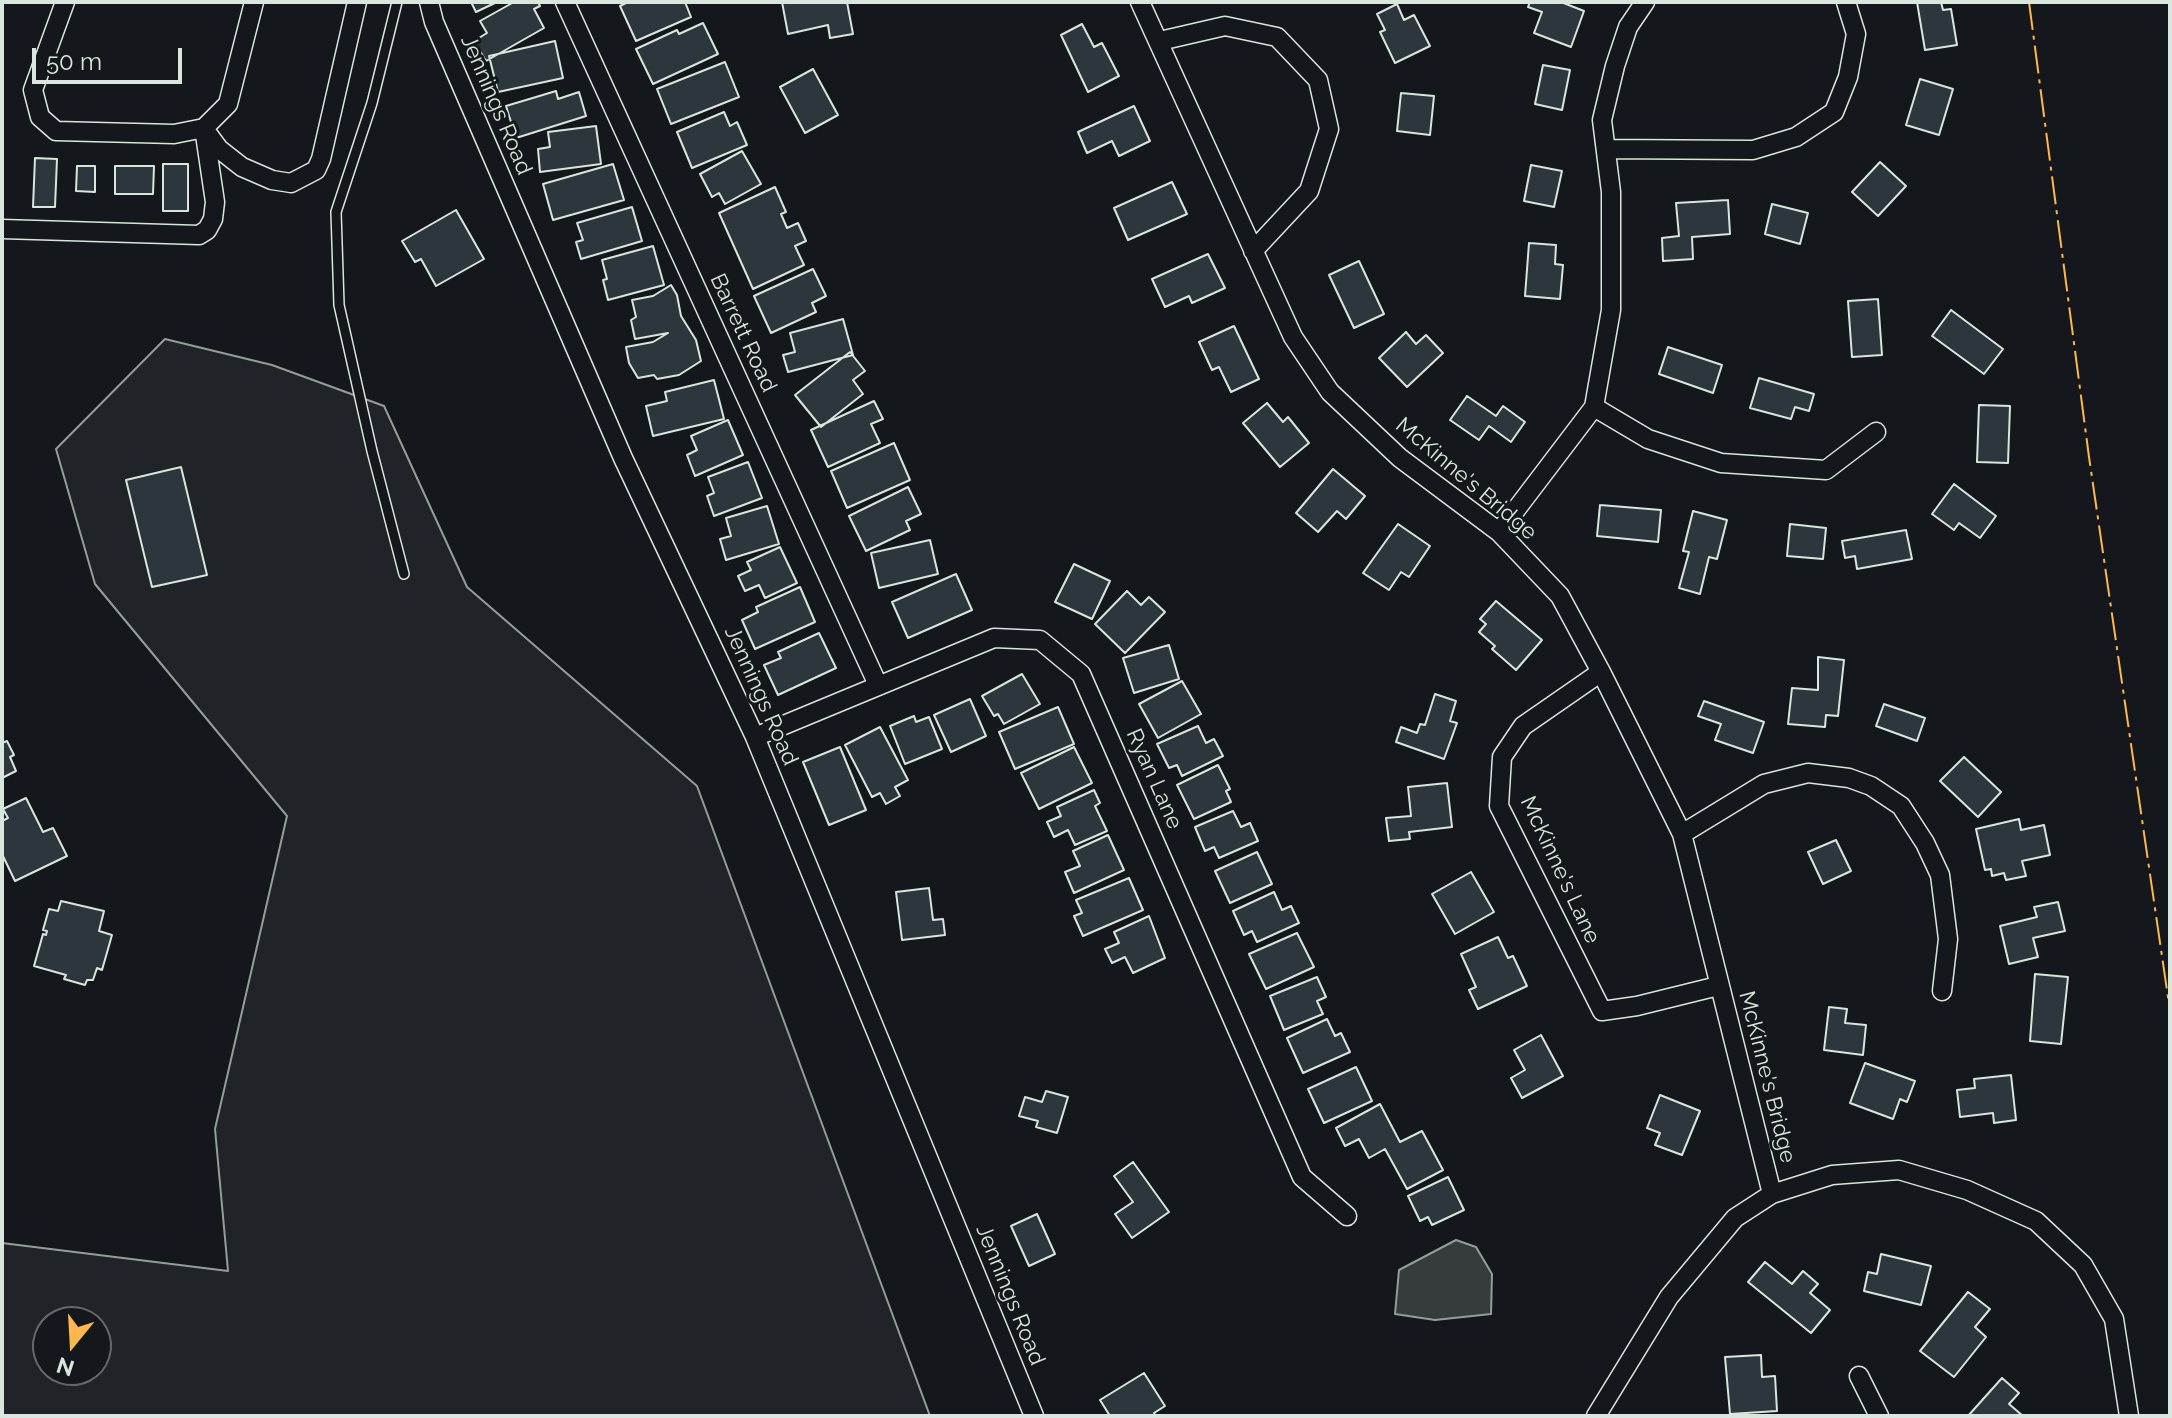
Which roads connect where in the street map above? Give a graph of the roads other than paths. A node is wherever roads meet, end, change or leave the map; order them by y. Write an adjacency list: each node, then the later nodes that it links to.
1 (65, 2): 11 (street)
2 (254, 2): 11 (street)
3 (357, 2): 11 (street)
4 (397, 2): 18 (lane)
5 (429, 2): 21 (street, Jennings Road)
6 (565, 2): 20 (street, Barrett Road)
7 (1140, 2): 10 (street, McKinne's Bridge)
8 (1645, 2): 12 (street)
9 (1846, 2): 12 (street)
10 (1160, 41): 14 (street, McKinne's Bridge); 14 (street)
11 (204, 128): 13 (street)
12 (1606, 149): 15 (street)
13 (2, 229)
14 (1253, 251): 17 (street, McKinne's Bridge)
15 (1594, 407): 16 (street); 17 (street)
16 (1876, 432)
17 (1499, 532): 19 (street, McKinne's Bridge)
18 (404, 574)
19 (1601, 672): 22 (street, McKinne's Bridge); 23 (street, McKinne's Lane)
20 (878, 685): 21 (street, Ryan Lane); 26 (street, Ryan Lane)
21 (755, 737): 28 (street, Jennings Road)
22 (1682, 834): 23 (street, McKinne's Bridge); 24 (street)
23 (1718, 986): 25 (street, McKinne's Bridge)
24 (1942, 991)
25 (1772, 1194): 29 (street); 31 (street)
26 (1347, 1216)
27 (1859, 1376): 30 (street)
28 (1034, 1416)
29 (1596, 1416)
30 (1879, 1416)
31 (2129, 1416)

